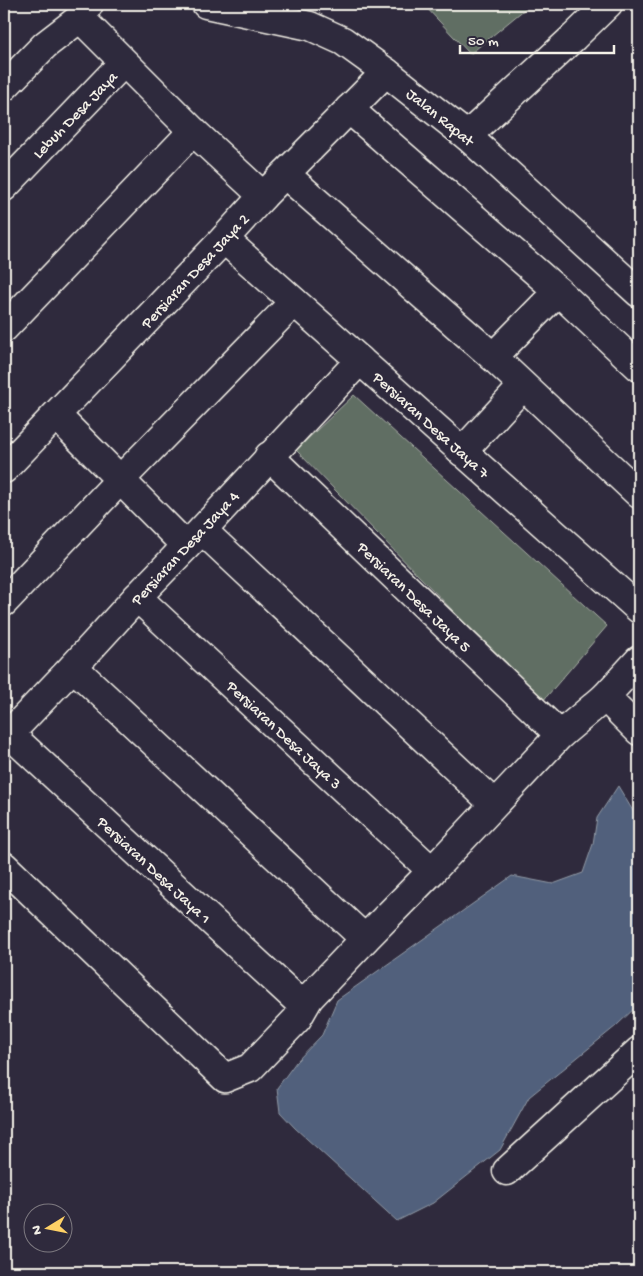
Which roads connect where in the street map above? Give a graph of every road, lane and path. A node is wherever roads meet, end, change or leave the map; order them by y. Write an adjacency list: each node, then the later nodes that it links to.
1 (608, 4): 9 (street)
2 (217, 5): 5 (street, Jalan Rapat)
3 (84, 11): 4 (street); 6 (street)
4 (124, 63): 8 (street); 11 (street, Lebuh Desa Jaya)
5 (386, 72): 7 (street, Persiaran Desa Jaya 2); 9 (street, Jalan Rapat)
6 (4, 87)
7 (349, 110): 10 (street, Persiaran Desa Jaya 2); 14 (street)
8 (193, 131): 12 (street); 17 (street)
9 (467, 136): 15 (street, Jalan Rapat)
10 (285, 174): 12 (street, Persiaran Desa Jaya 2); 18 (street)
11 (4, 187)
12 (263, 196): 13 (street, Persiaran Desa Jaya 2)
13 (224, 239): 16 (street, Persiaran Desa Jaya 7); 22 (street, Persiaran Desa Jaya 2)
14 (558, 291): 18 (street); 20 (street)
15 (639, 292)
16 (294, 302): 19 (street, Persiaran Desa Jaya 7); 26 (street)
17 (4, 328)
18 (493, 357): 21 (street)
19 (360, 360): 23 (street, Persiaran Desa Jaya 7); 24 (street, Persiaran Desa Jaya 4)
20 (639, 368)
21 (523, 386): 23 (street); 27 (street)
22 (56, 415): 25 (street, Persiaran Desa Jaya 2); 26 (street)
23 (462, 452): 31 (street, Persiaran Desa Jaya 7)
24 (269, 456): 28 (street, Persiaran Desa Jaya 4); 37 (street, Persiaran Desa Jaya 5)
25 (4, 469)
26 (120, 480): 28 (street); 30 (street)
27 (639, 494)
28 (194, 538): 29 (street, Persiaran Desa Jaya 4); 38 (street)
29 (137, 597): 33 (street, Persiaran Desa Jaya 4); 40 (street, Persiaran Desa Jaya 3)
30 (4, 602)
31 (639, 609)
32 (639, 660): 34 (street)
33 (73, 667): 35 (street, Persiaran Desa Jaya 4); 41 (street)
34 (605, 697): 36 (street); 37 (street)
35 (6, 731): 42 (street, Persiaran Desa Jaya 1)
36 (639, 731)
37 (560, 735): 38 (street)
38 (494, 804): 40 (street)
39 (4, 866): 42 (street)
40 (432, 871): 41 (street)
41 (365, 939): 42 (street)
42 (309, 998)
43 (639, 1051): 44 (street)
44 (507, 1171)

